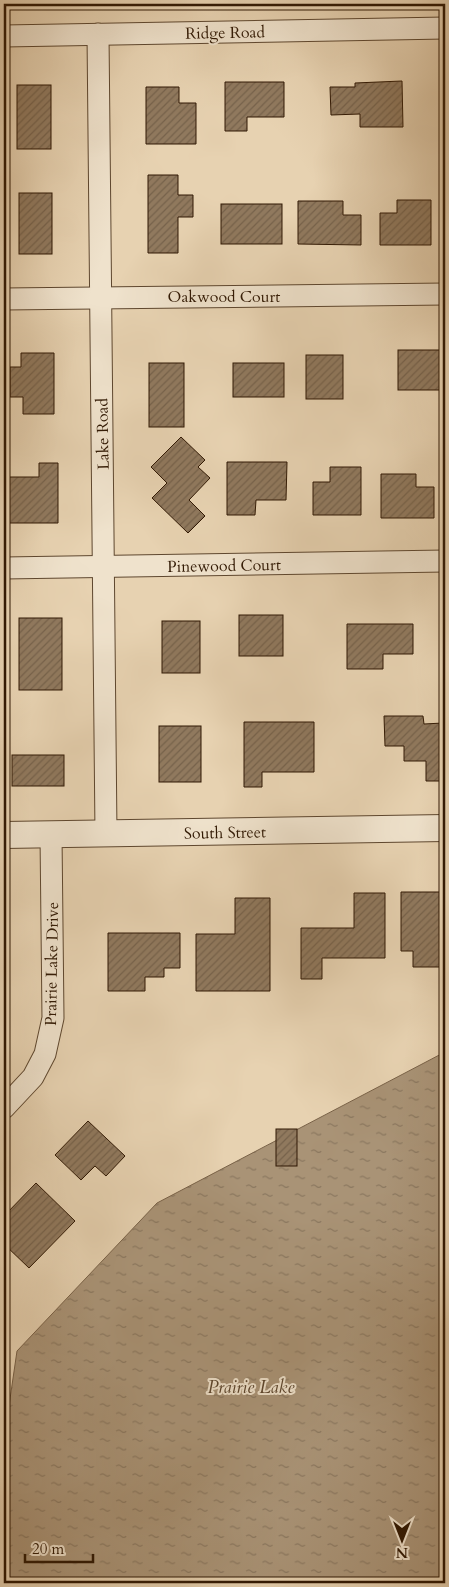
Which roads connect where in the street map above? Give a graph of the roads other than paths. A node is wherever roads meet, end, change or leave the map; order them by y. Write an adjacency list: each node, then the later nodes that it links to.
1 (445, 28): 2 (street, Ridge Road)
2 (98, 34): 3 (street, Ridge Road); 5 (street, Lake Road)
3 (4, 36)
4 (445, 294): 5 (street, Oakwood Court)
5 (100, 297): 6 (street, Oakwood Court); 8 (street, Lake Road)
6 (4, 299)
7 (445, 561): 8 (street, Pinewood Court)
8 (104, 566): 9 (street, Pinewood Court); 11 (street, Lake Road)
9 (4, 568)
10 (445, 828): 11 (street, South Street)
11 (106, 834): 13 (street, South Street)
12 (4, 835): 13 (street, South Street)
13 (51, 835): 14 (street, Prairie Lake Drive)
14 (4, 1108)

